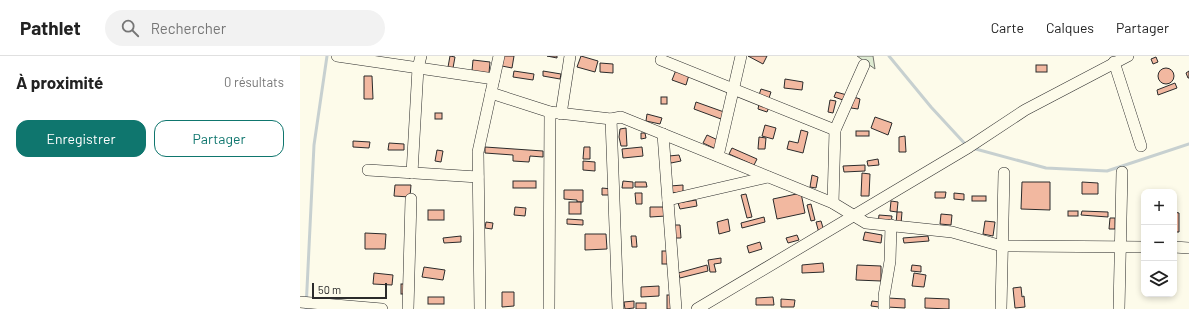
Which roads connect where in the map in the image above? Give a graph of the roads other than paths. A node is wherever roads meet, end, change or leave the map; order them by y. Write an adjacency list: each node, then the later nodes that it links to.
1 (337, 56): 10 (street)
2 (421, 56): 10 (street)
3 (499, 56): 11 (street)
4 (570, 56): 14 (street)
5 (741, 56): 12 (street)
6 (1128, 56): 8 (street)
7 (661, 60): 12 (street)
8 (1114, 62): 18 (street); 29 (street)
9 (864, 65): 16 (street)
10 (418, 68): 11 (street); 22 (street)
11 (494, 79): 13 (street)
12 (733, 89): 16 (street); 19 (street)
13 (491, 93): 14 (street); 24 (street)
14 (556, 113): 15 (street); 40 (street)
15 (611, 119): 17 (street); 41 (street)
16 (835, 130): 28 (street)
17 (663, 134): 19 (street); 27 (street)
18 (1141, 146)
19 (718, 156): 25 (street)
20 (368, 170): 22 (street)
21 (1122, 172): 32 (street)
22 (412, 173): 24 (street)
23 (1004, 173): 31 (street)
24 (478, 177): 39 (street)
25 (768, 177): 27 (street); 28 (street)
26 (411, 199): 38 (street)
27 (668, 200): 42 (street)
28 (833, 204): 29 (street)
29 (854, 216): 30 (street); 43 (street)
30 (891, 225): 31 (street); 44 (street)
31 (1002, 246): 32 (street); 45 (street)
32 (1120, 247): 33 (street); 46 (street)
33 (1141, 247)
34 (1177, 248): 35 (street)
35 (1189, 248)
36 (300, 302): 37 (street)
37 (382, 309)
38 (408, 309)
39 (480, 309)
40 (549, 309)
41 (618, 309)
42 (676, 309)
43 (697, 309)
44 (884, 309)
45 (1001, 309)
46 (1119, 309)

